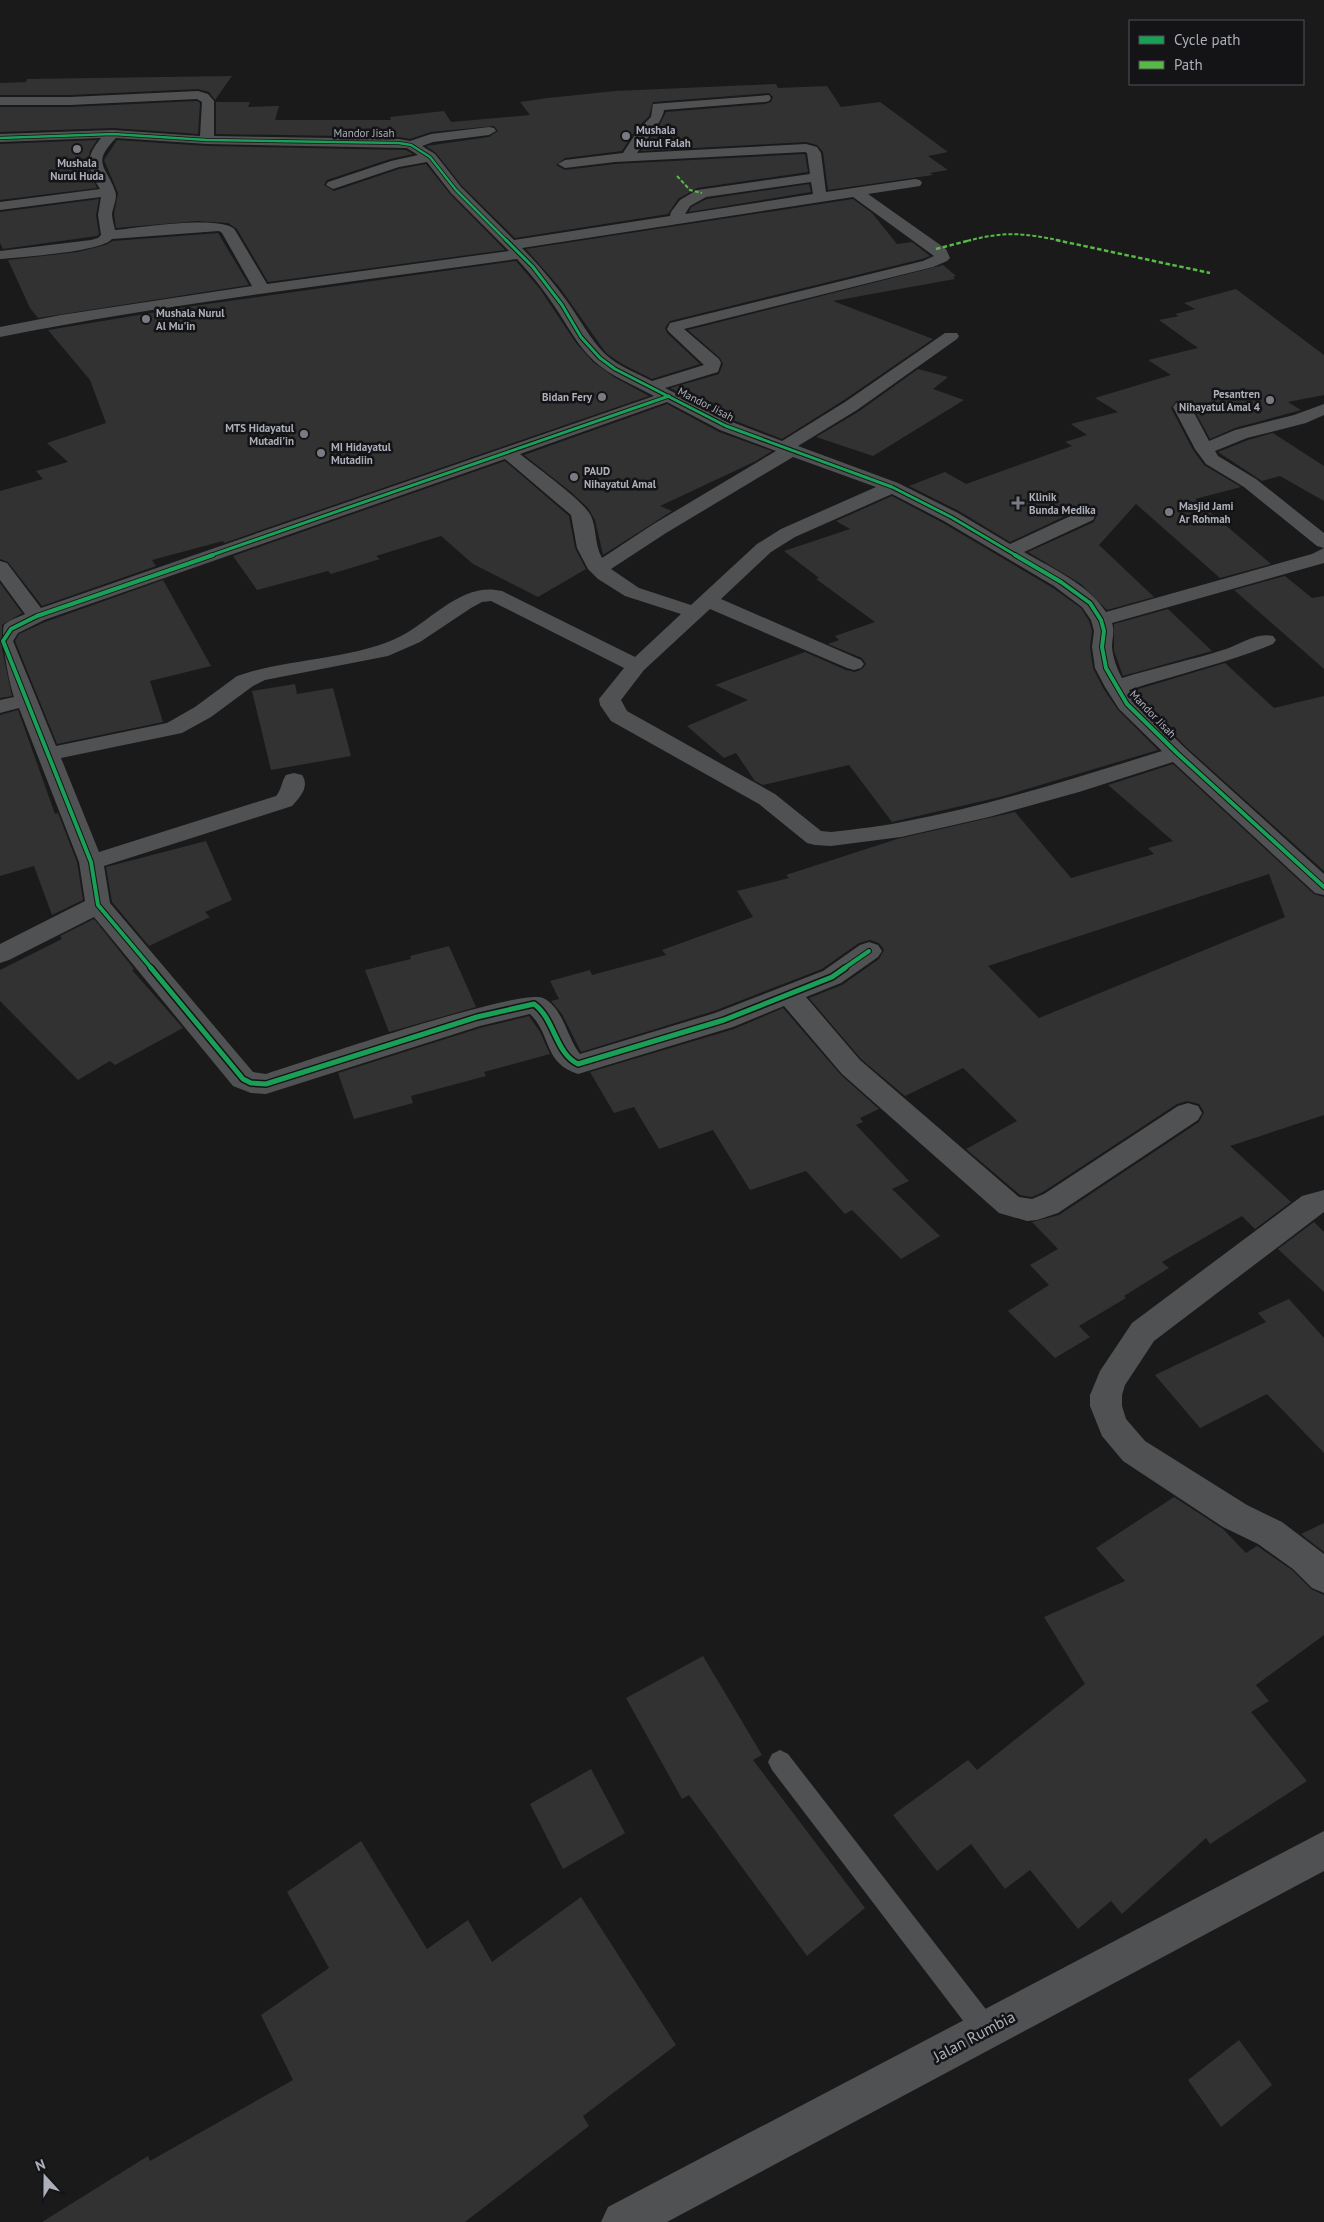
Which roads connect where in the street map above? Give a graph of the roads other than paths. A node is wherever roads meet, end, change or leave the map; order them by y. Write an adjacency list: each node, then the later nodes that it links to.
1 (765, 98): 9 (street)
2 (0, 101): 6 (street)
3 (489, 131): 7 (street)
4 (113, 134): 5 (street, Mandor Jisah); 6 (street, Mandor Jisah); 14 (street)
5 (0, 138)
6 (206, 140): 7 (street, Mandor Jisah)
7 (411, 144): 8 (street, Mandor Jisah)
8 (430, 157): 13 (street); 20 (street, Mandor Jisah)
9 (628, 157): 10 (street); 11 (street)
10 (565, 164)
11 (816, 177): 16 (street); 18 (street)
12 (915, 183): 15 (street)
13 (334, 185)
14 (109, 192): 17 (street); 19 (street)
15 (855, 192): 16 (street); 25 (street)
16 (820, 197): 18 (street)
17 (0, 206)
18 (677, 218): 20 (street)
19 (108, 235): 21 (street); 22 (street)
20 (516, 250): 22 (street); 25 (street, Mandor Jisah)
21 (0, 255)
22 (262, 290): 23 (street)
23 (0, 332)
24 (951, 336): 28 (street)
25 (660, 392): 28 (street, Mandor Jisah); 30 (street)
26 (1182, 407): 29 (street)
27 (1324, 409): 29 (street)
28 (787, 449): 31 (street, Mandor Jisah); 36 (street)
29 (1204, 449): 34 (street)
30 (508, 452): 36 (street); 38 (street)
31 (892, 487): 33 (street, Mandor Jisah); 37 (street)
32 (1086, 516): 33 (street)
33 (1011, 551): 39 (street, Mandor Jisah)
34 (1322, 551): 39 (street)
35 (0, 567): 38 (street)
36 (598, 570): 37 (street)
37 (701, 606): 41 (street); 42 (street)
38 (37, 616): 44 (street)
39 (1101, 620): 43 (street, Mandor Jisah)
40 (1266, 640): 43 (street)
41 (854, 664)
42 (637, 666): 46 (street); 47 (street)
43 (1116, 687): 46 (street, Mandor Jisah)
44 (26, 700): 45 (street); 47 (street)
45 (0, 707)
46 (1177, 753): 50 (street, Mandor Jisah)
47 (48, 754): 49 (street)
48 (294, 780): 49 (street)
49 (91, 862): 51 (street)
50 (1320, 878)
51 (98, 905): 53 (street); 54 (street)
52 (869, 950): 54 (street)
53 (0, 954)
54 (788, 994): 55 (street)
55 (1188, 1113)
56 (1324, 1201): 57 (street)
57 (1324, 1577)
58 (780, 1762): 60 (lane)
59 (1324, 1850): 60 (street, Jalan Rumbia)
60 (986, 2030): 61 (street, Jalan Rumbia)
61 (623, 2222)

